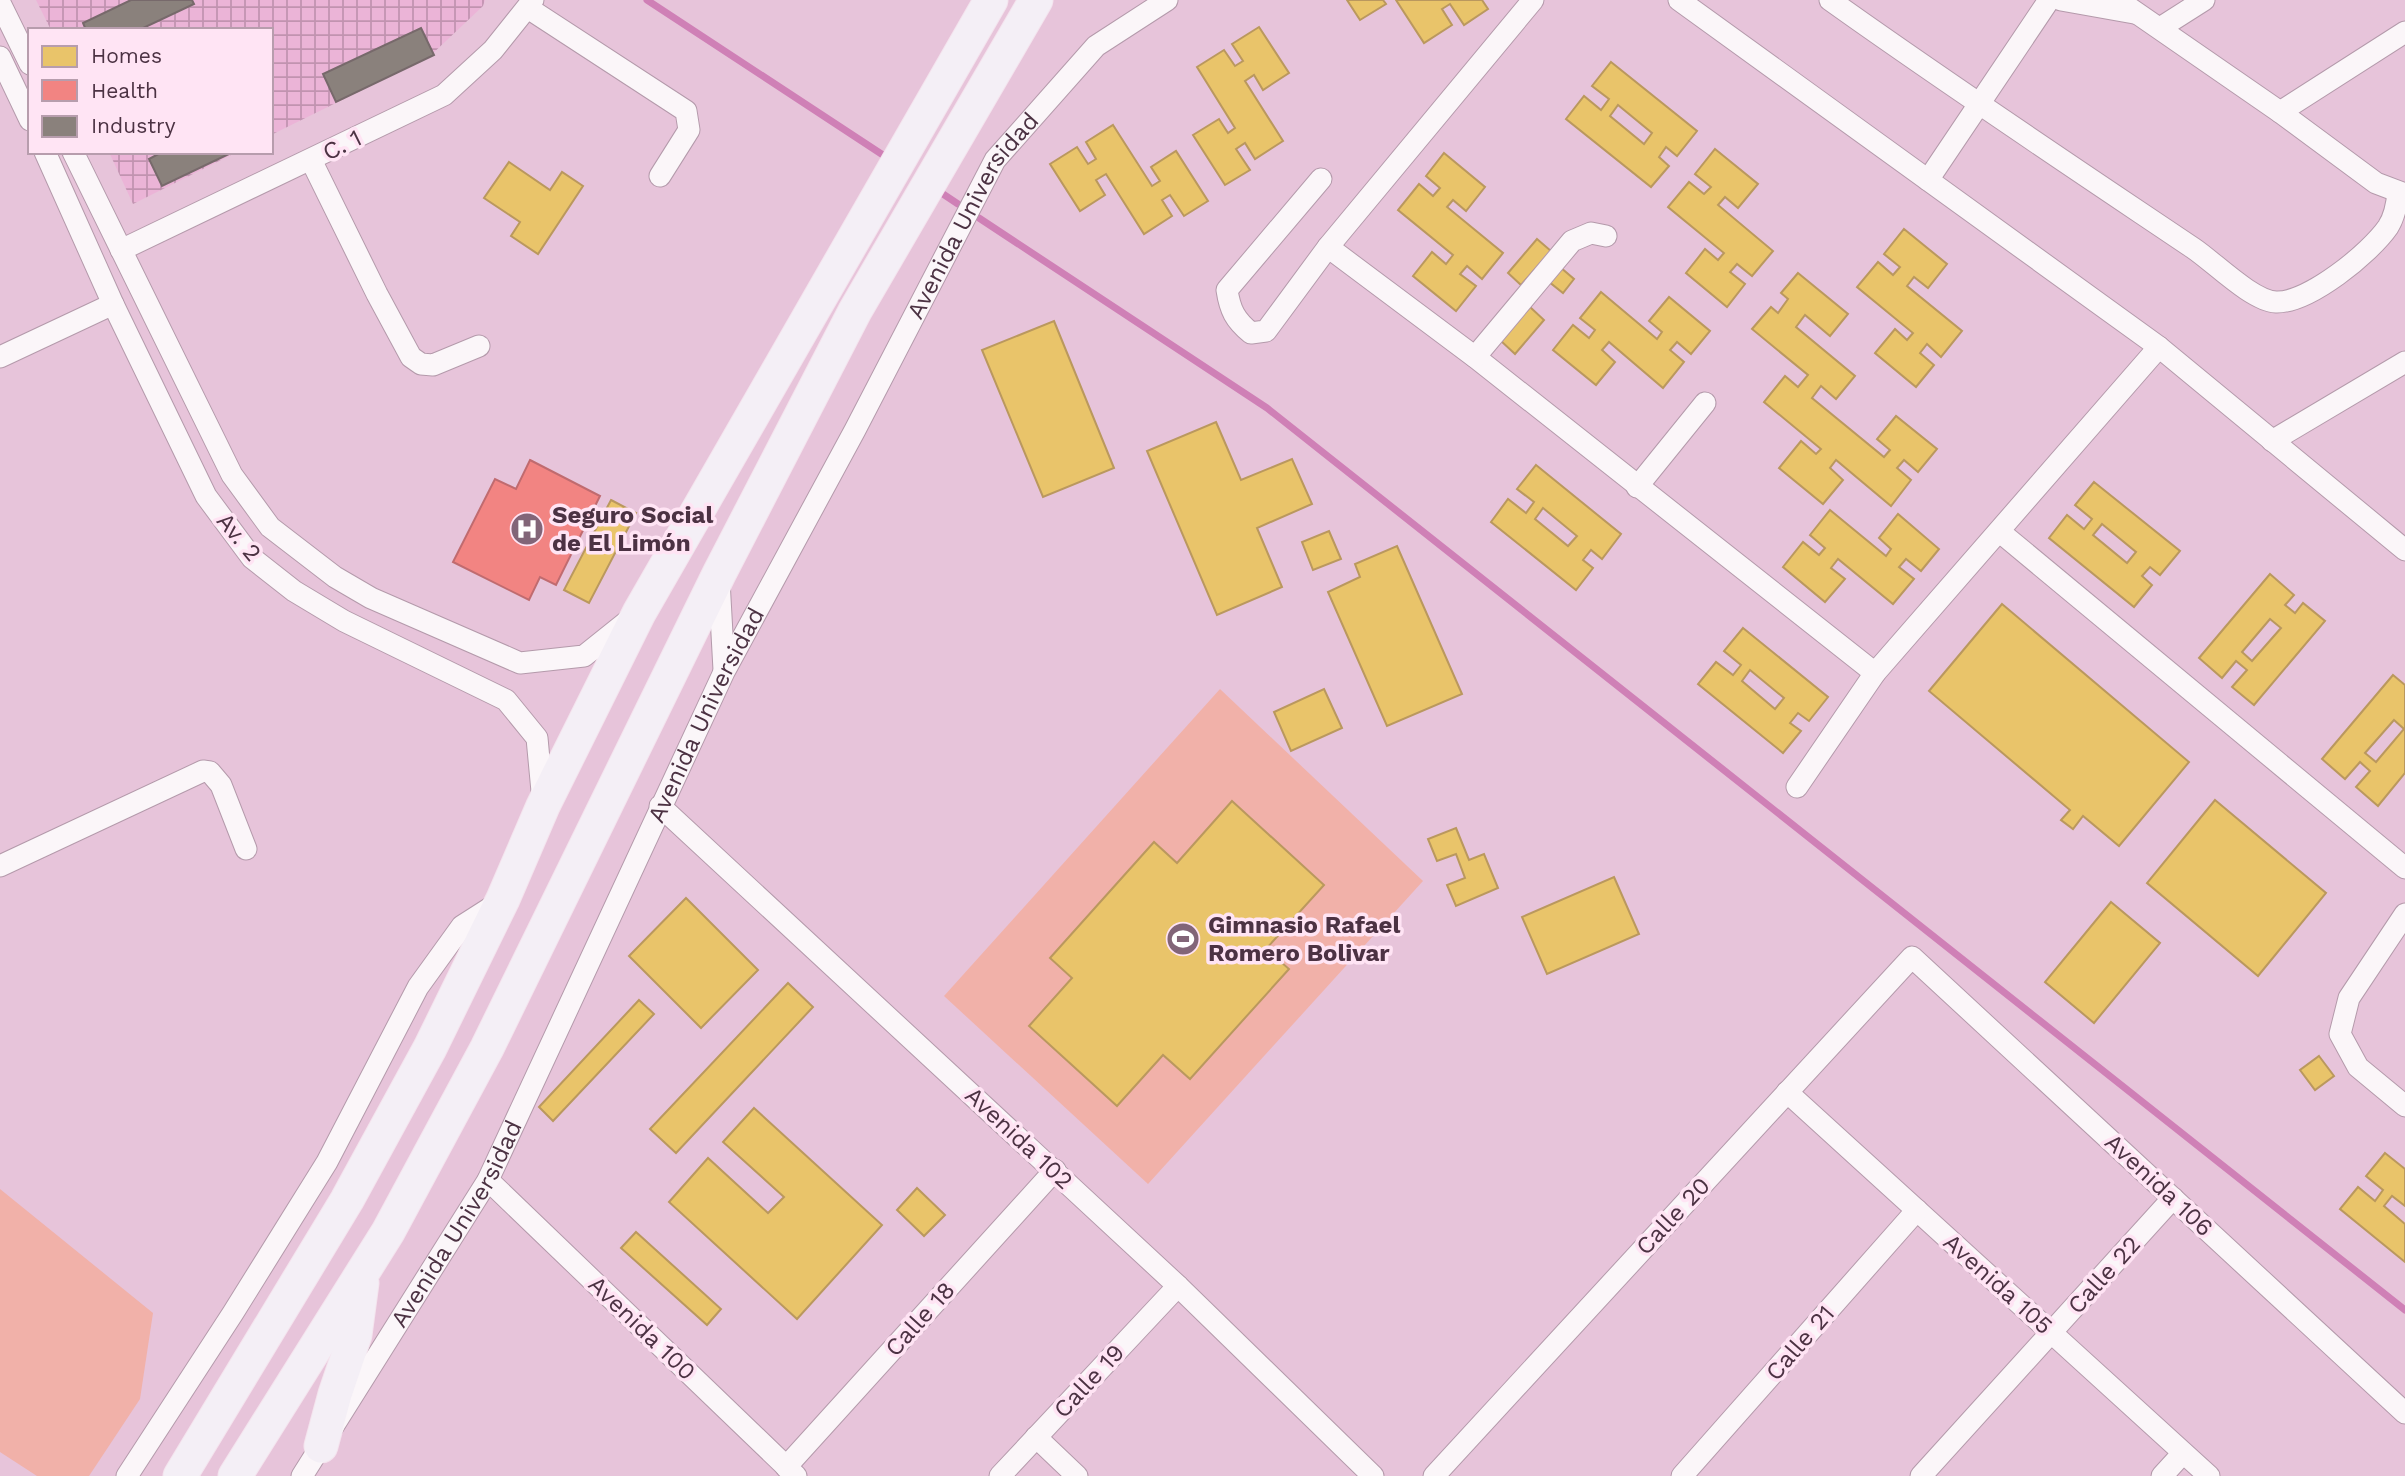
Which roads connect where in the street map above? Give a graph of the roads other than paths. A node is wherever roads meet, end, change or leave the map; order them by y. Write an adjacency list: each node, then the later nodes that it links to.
1 (991, 0): 43 (main road)
2 (1036, 0): 42 (main road, Avenida Universidad)
3 (1167, 0): 44 (street, Avenida Universidad)
4 (1533, 0): 29 (street)
5 (1679, 0): 26 (street)
6 (1830, 0): 18 (street)
7 (2049, 0): 18 (street)
8 (2061, 0): 13 (street)
9 (2118, 0): 13 (street)
10 (2204, 0): 14 (street)
11 (0, 3): 17 (street)
12 (531, 4): 23 (street, C. 1); 24 (street)
13 (2140, 14): 14 (street)
14 (2160, 28): 19 (street)
15 (2405, 32): 19 (street)
16 (0, 57): 20 (street)
17 (28, 60)
18 (1978, 104): 26 (street); 27 (street)
19 (2280, 112): 27 (street)
20 (28, 116)
21 (46, 154): 31 (street, Av. 2)
22 (74, 154): 30 (street, Av. 2)
23 (311, 160): 30 (street, C. 1); 32 (street)
24 (660, 176)
25 (1321, 179): 29 (street)
26 (1928, 180): 33 (street)
27 (2402, 193)
28 (1606, 236): 35 (street)
29 (1328, 247): 35 (street)
30 (121, 250): 43 (street, Av. 2)
31 (113, 304): 34 (street); 47 (street, Av. 2)
32 (479, 346)
33 (2159, 347): 38 (street); 40 (street)
34 (0, 357)
35 (1475, 357): 39 (street)
36 (2405, 362): 38 (street)
37 (1705, 403): 39 (street)
38 (2272, 440): 41 (street)
39 (1637, 487): 45 (street)
40 (2000, 532): 45 (street); 51 (street)
41 (2405, 551)
42 (719, 574): 44 (street); 61 (main road, Avenida Universidad)
43 (639, 613): 47 (main road)
44 (724, 672): 48 (street, Avenida Universidad)
45 (1875, 673): 46 (street)
46 (1797, 787)
47 (543, 806): 52 (main road)
48 (660, 806): 57 (street, Avenida 102); 58 (street, Avenida Universidad)
49 (246, 849): 50 (street)
50 (0, 866)
51 (2405, 868)
52 (503, 899): 69 (street); 70 (main road)
53 (2405, 914): 56 (street)
54 (1912, 957): 55 (street, Calle 20); 59 (street, Avenida 106)
55 (1787, 1091): 60 (street, Avenida 105); 76 (street, Calle 20)
56 (2405, 1106)
57 (1055, 1170): 62 (street, Avenida 102); 68 (street, Calle 18)
58 (488, 1180): 66 (street, Avenida Universidad); 68 (street, Avenida 100)
59 (2174, 1198): 63 (street, Calle 22); 64 (street, Avenida 106)
60 (1917, 1210): 63 (street, Avenida 105); 77 (street, Calle 21)
61 (364, 1270): 66 (main road); 71 (main road, Avenida Universidad)
62 (1178, 1286): 65 (street, Calle 19); 75 (street, Avenida 102)
63 (2052, 1333): 67 (street, Avenida 105); 78 (street, Calle 22)
64 (2405, 1413)
65 (1035, 1437): 73 (street, Calle 19); 74 (street)
66 (321, 1446): 72 (street, Avenida Universidad)
67 (2183, 1453): 79 (street); 80 (street, Avenida 105)
68 (791, 1471)
69 (127, 1476)
70 (180, 1476)
71 (235, 1476)
72 (302, 1476)
73 (1000, 1476)
74 (1077, 1476)
75 (1373, 1476)
76 (1434, 1476)
77 (1682, 1476)
78 (1921, 1476)
79 (2162, 1476)
80 (2209, 1476)

